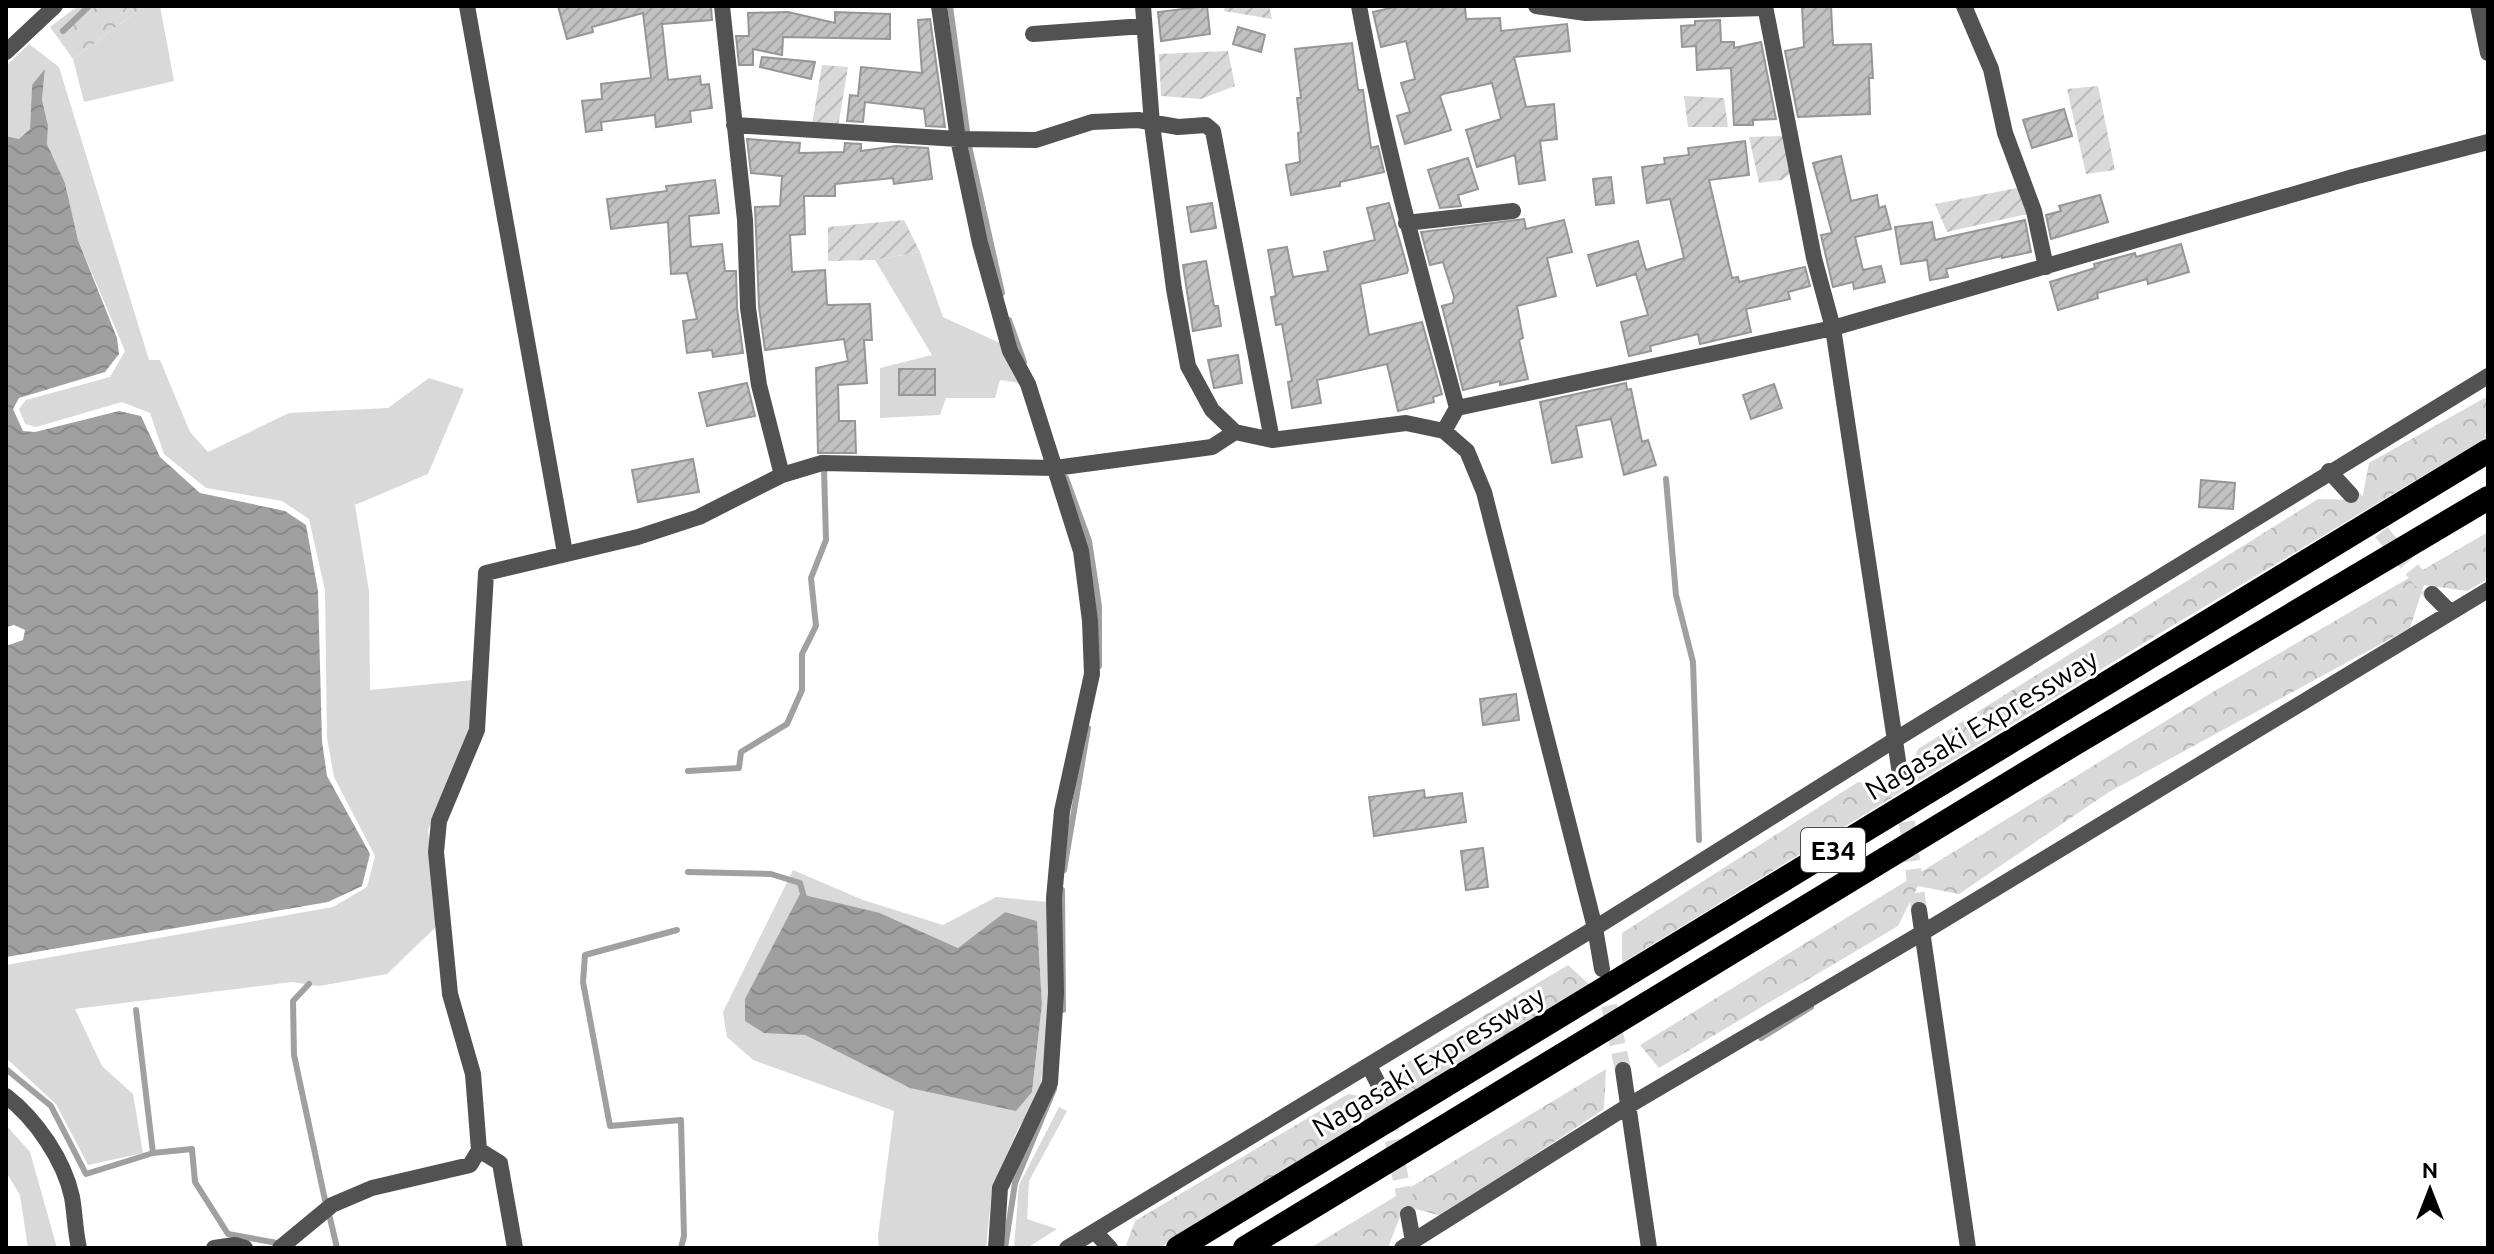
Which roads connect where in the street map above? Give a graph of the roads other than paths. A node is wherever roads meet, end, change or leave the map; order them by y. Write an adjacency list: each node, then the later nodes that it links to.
1 (55, 6): 13 (street)
2 (467, 6): 34 (street)
3 (722, 6): 16 (street)
4 (939, 6): 17 (street)
5 (1143, 6): 11 (street)
6 (1359, 6): 20 (street)
7 (1536, 6): 10 (street)
8 (1964, 6): 21 (street)
9 (2478, 6): 14 (street)
10 (1765, 7): 22 (street)
11 (1144, 26): 12 (street); 15 (street)
12 (1033, 34)
13 (6, 52)
14 (2488, 53)
15 (1152, 124): 17 (street); 26 (street); 27 (street)
16 (734, 125): 17 (street); 31 (street)
17 (958, 139): 29 (street)
18 (2488, 142): 21 (street)
19 (1513, 211): 20 (street)
20 (1406, 223): 24 (street)
21 (2046, 267): 22 (street)
22 (1833, 328): 24 (street); 38 (street)
23 (2488, 376): 30 (street)
24 (1457, 408): 25 (street)
25 (1444, 431): 27 (street); 41 (street)
26 (1235, 432): 27 (street); 29 (street)
27 (1272, 440)
28 (2488, 451): 61 (highway, Nagasaki Expressway / E34)
29 (1055, 468): 31 (street); 58 (street)
30 (2329, 471): 32 (street); 38 (street)
31 (782, 475): 34 (street)
32 (2351, 495)
33 (2488, 498): 62 (highway, E34)
34 (565, 553): 49 (street)
35 (2488, 590): 37 (street)
36 (2432, 594): 37 (street)
37 (2450, 612): 42 (street)
38 (1893, 741): 39 (street); 41 (street)
39 (1900, 774)
40 (1919, 910): 42 (street)
41 (1595, 928): 43 (street); 44 (street)
42 (1922, 933): 48 (street); 64 (street)
43 (1602, 969)
44 (1369, 1066): 46 (street); 51 (street)
45 (1623, 1070): 48 (street)
46 (1383, 1093)
47 (6, 1096): 54 (street)
48 (1628, 1106): 53 (street); 63 (street)
49 (479, 1150): 52 (street); 57 (street)
50 (1408, 1214): 53 (street)
51 (1095, 1232): 59 (street); 60 (street)
52 (284, 1245)
53 (1407, 1245)
54 (79, 1248)
55 (214, 1248): 56 (street)
56 (245, 1248)
57 (515, 1248)
58 (996, 1248)
59 (1067, 1248)
60 (1110, 1248)
61 (1178, 1248)
62 (1245, 1248)
63 (1649, 1248)
64 (1968, 1248)

